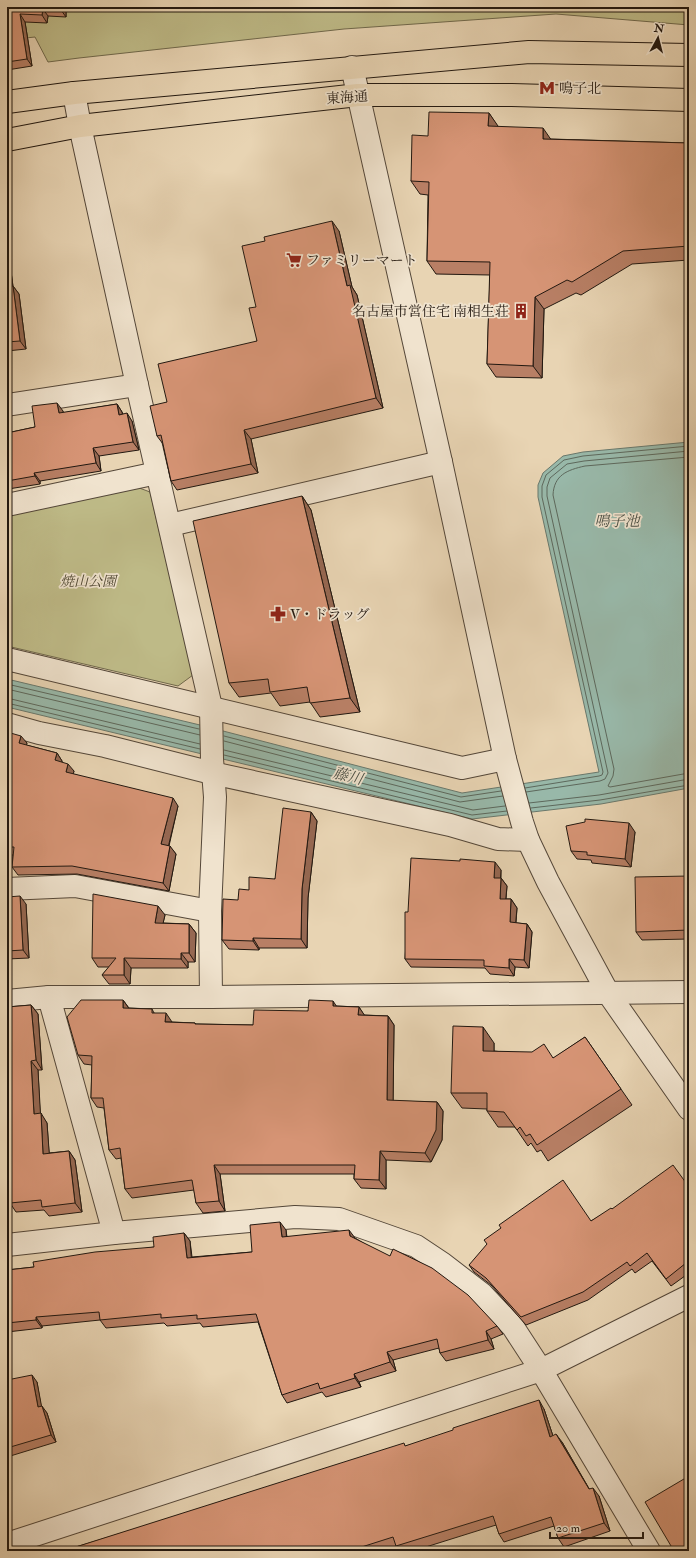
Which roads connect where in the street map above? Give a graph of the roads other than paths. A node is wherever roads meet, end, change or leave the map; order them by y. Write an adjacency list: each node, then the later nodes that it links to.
1 (689, 55): 2 (main road, 東海通)
2 (352, 67): 3 (main road, 東海通); 4 (street)
3 (74, 93): 6 (main road, 東海通); 7 (street)
4 (358, 95): 5 (main road, 東海通); 7 (main road, 東海通); 11 (street)
5 (689, 100)
6 (7, 102)
7 (80, 126): 8 (main road, 東海通); 9 (street)
8 (7, 140)
9 (137, 385): 10 (street); 12 (street)
10 (7, 405)
11 (441, 462): 14 (street); 19 (street)
12 (157, 473): 13 (street); 14 (street)
13 (7, 505)
14 (170, 525): 16 (street)
15 (7, 659): 16 (street)
16 (212, 713): 18 (street); 19 (street)
17 (7, 724): 18 (street)
18 (212, 766): 20 (street); 22 (street)
19 (507, 768): 20 (street)
20 (525, 831): 24 (street)
21 (7, 889): 22 (street)
22 (210, 911): 26 (street)
23 (689, 992): 24 (street)
24 (608, 993): 26 (street); 28 (street)
25 (49, 997): 26 (street); 27 (street); 29 (street)
26 (211, 997)
27 (7, 1001)
28 (689, 1109)
29 (114, 1233): 30 (street); 32 (street)
30 (7, 1245)
31 (689, 1296): 32 (street)
32 (541, 1370): 33 (street); 35 (street)
33 (39, 1543): 34 (street)
34 (7, 1544)
35 (646, 1551)

